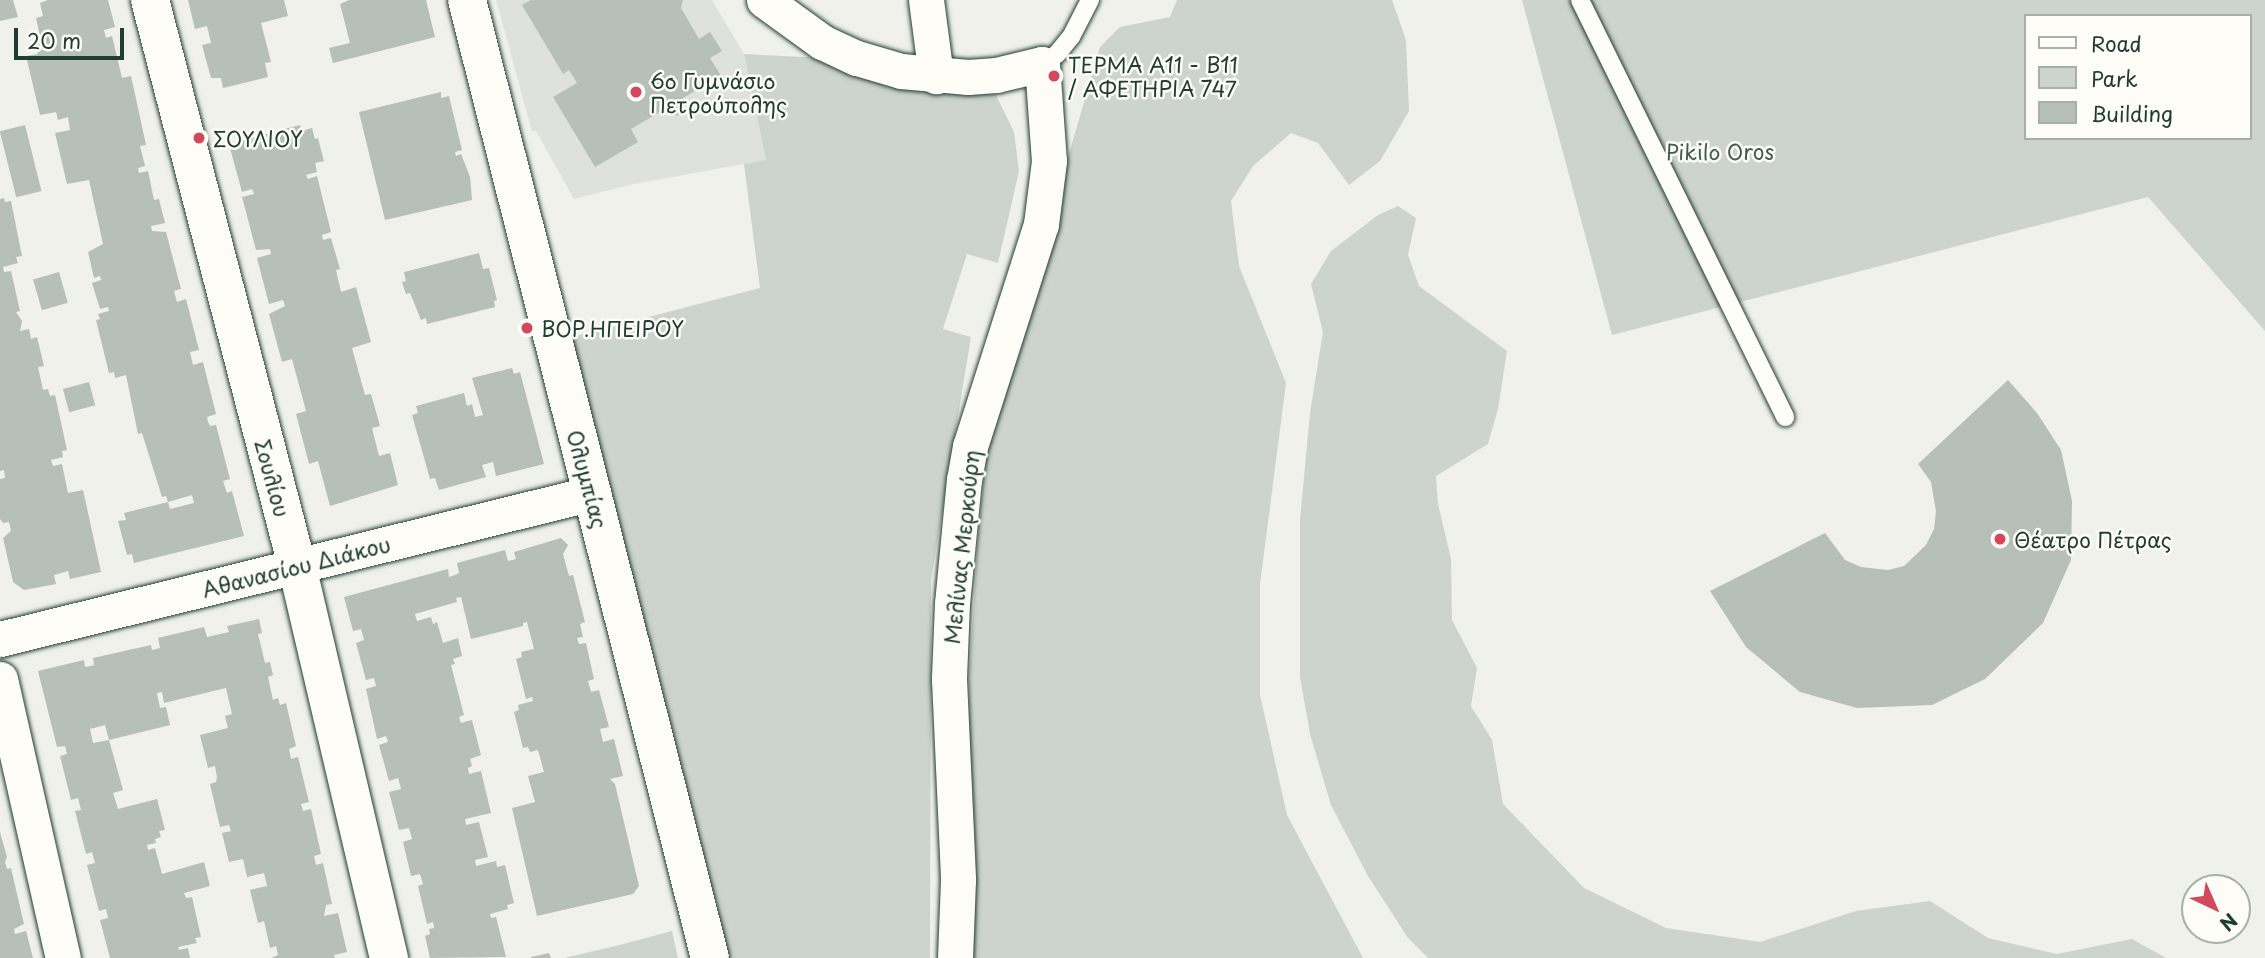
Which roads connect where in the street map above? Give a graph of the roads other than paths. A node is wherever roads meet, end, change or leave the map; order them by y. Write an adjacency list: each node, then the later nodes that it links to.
1 (150, 0): 11 (street, Σουλίου)
2 (467, 0): 10 (street, Ολυμπίας)
3 (764, 0): 8 (street)
4 (926, 0): 8 (street)
5 (1090, 0): 7 (lane)
6 (1580, 0): 9 (lane)
7 (1042, 64): 8 (street); 17 (street, Μελίνας Μερκούρη)
8 (936, 76)
9 (1785, 417)
10 (593, 493): 11 (street, Αθανασίου Διάκου); 16 (street, Ολυμπίας)
11 (297, 566): 12 (street, Αθανασίου Διάκου); 15 (street, Σουλίου)
12 (0, 639)
13 (0, 679): 14 (street)
14 (63, 958)
15 (389, 958)
16 (710, 958)
17 (955, 958)

